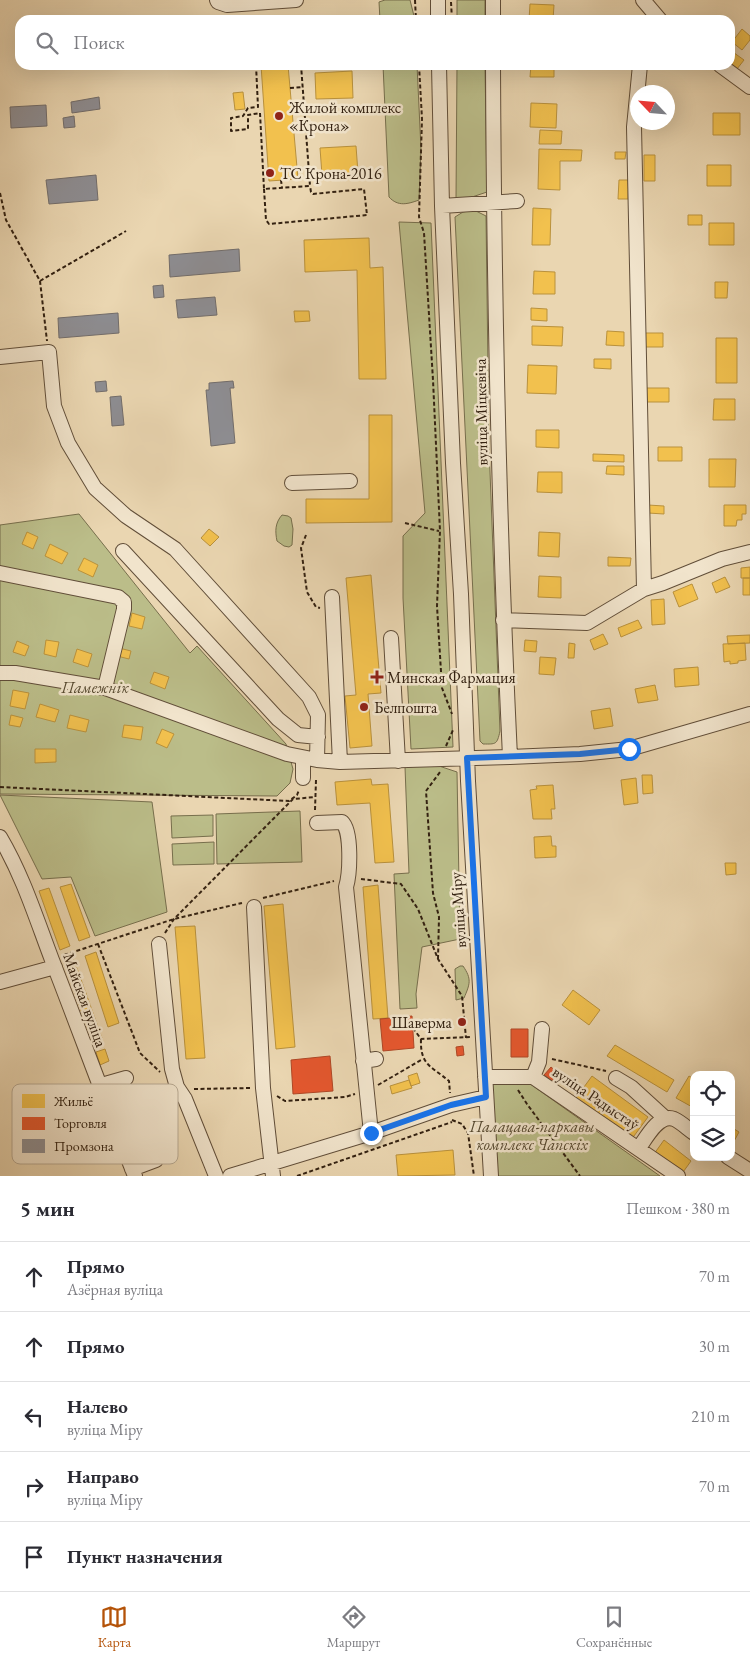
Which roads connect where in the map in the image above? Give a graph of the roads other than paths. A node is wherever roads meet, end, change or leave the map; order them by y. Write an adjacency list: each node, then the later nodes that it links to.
1 (217, 0): 2 (street)
2 (296, 0)
3 (438, 0): 6 (street)
4 (493, 0): 7 (street)
5 (645, 1): 8 (street); 9 (street)
6 (438, 15)
7 (493, 15)
8 (645, 15)
9 (656, 15)
10 (438, 70): 17 (street, вуліца Міру)
11 (493, 70): 16 (street, вуліца Міцкевіча)
12 (640, 70): 24 (street)
13 (727, 70): 14 (street)
14 (750, 87)
15 (517, 201): 16 (street)
16 (494, 202): 17 (street); 26 (street, вуліца Міцкевіча)
17 (442, 206): 33 (street, вуліца Міру)
18 (0, 357): 31 (street)
19 (350, 481): 20 (street)
20 (292, 483)
21 (123, 551): 31 (street)
22 (750, 552): 24 (street)
23 (0, 573): 29 (street)
24 (644, 589): 26 (street)
25 (332, 596): 36 (street)
26 (503, 620): 32 (street, вуліца Міцкевіча)
27 (391, 638): 35 (street)
28 (0, 673): 29 (street)
29 (105, 688): 34 (street)
30 (748, 717): 32 (street)
31 (318, 737): 34 (street)
32 (510, 757): 33 (street)
33 (467, 758): 35 (street); 45 (street, вуліца Міру)
34 (310, 759): 36 (street); 37 (street)
35 (398, 761): 36 (street)
36 (340, 762)
37 (303, 778)
38 (317, 823): 56 (street)
39 (0, 838): 42 (street, Майская вуліца)
40 (254, 903): 60 (street)
41 (159, 944): 51 (street)
42 (53, 963): 43 (street); 49 (street, Майская вуліца)
43 (0, 982)
44 (542, 1029): 46 (street)
45 (485, 1076): 46 (street, вуліца Радыстаў); 53 (street, вуліца Міру)
46 (533, 1076): 57 (street, вуліца Радыстаў)
47 (126, 1078): 50 (street)
48 (616, 1078): 54 (street)
49 (97, 1084)
50 (105, 1084)
51 (176, 1084)
52 (178, 1088): 63 (street)
53 (486, 1097): 56 (street); 65 (street, вуліца Міру)
54 (665, 1118): 55 (street); 57 (street)
55 (690, 1130)
56 (371, 1133): 60 (street)
57 (639, 1148): 66 (street, вуліца Радыстаў)
58 (734, 1161): 61 (street)
59 (149, 1164): 62 (street)
60 (272, 1170): 64 (street)
61 (750, 1171)
62 (133, 1173)
63 (216, 1176)
64 (230, 1176)
65 (491, 1176)
66 (678, 1176)

